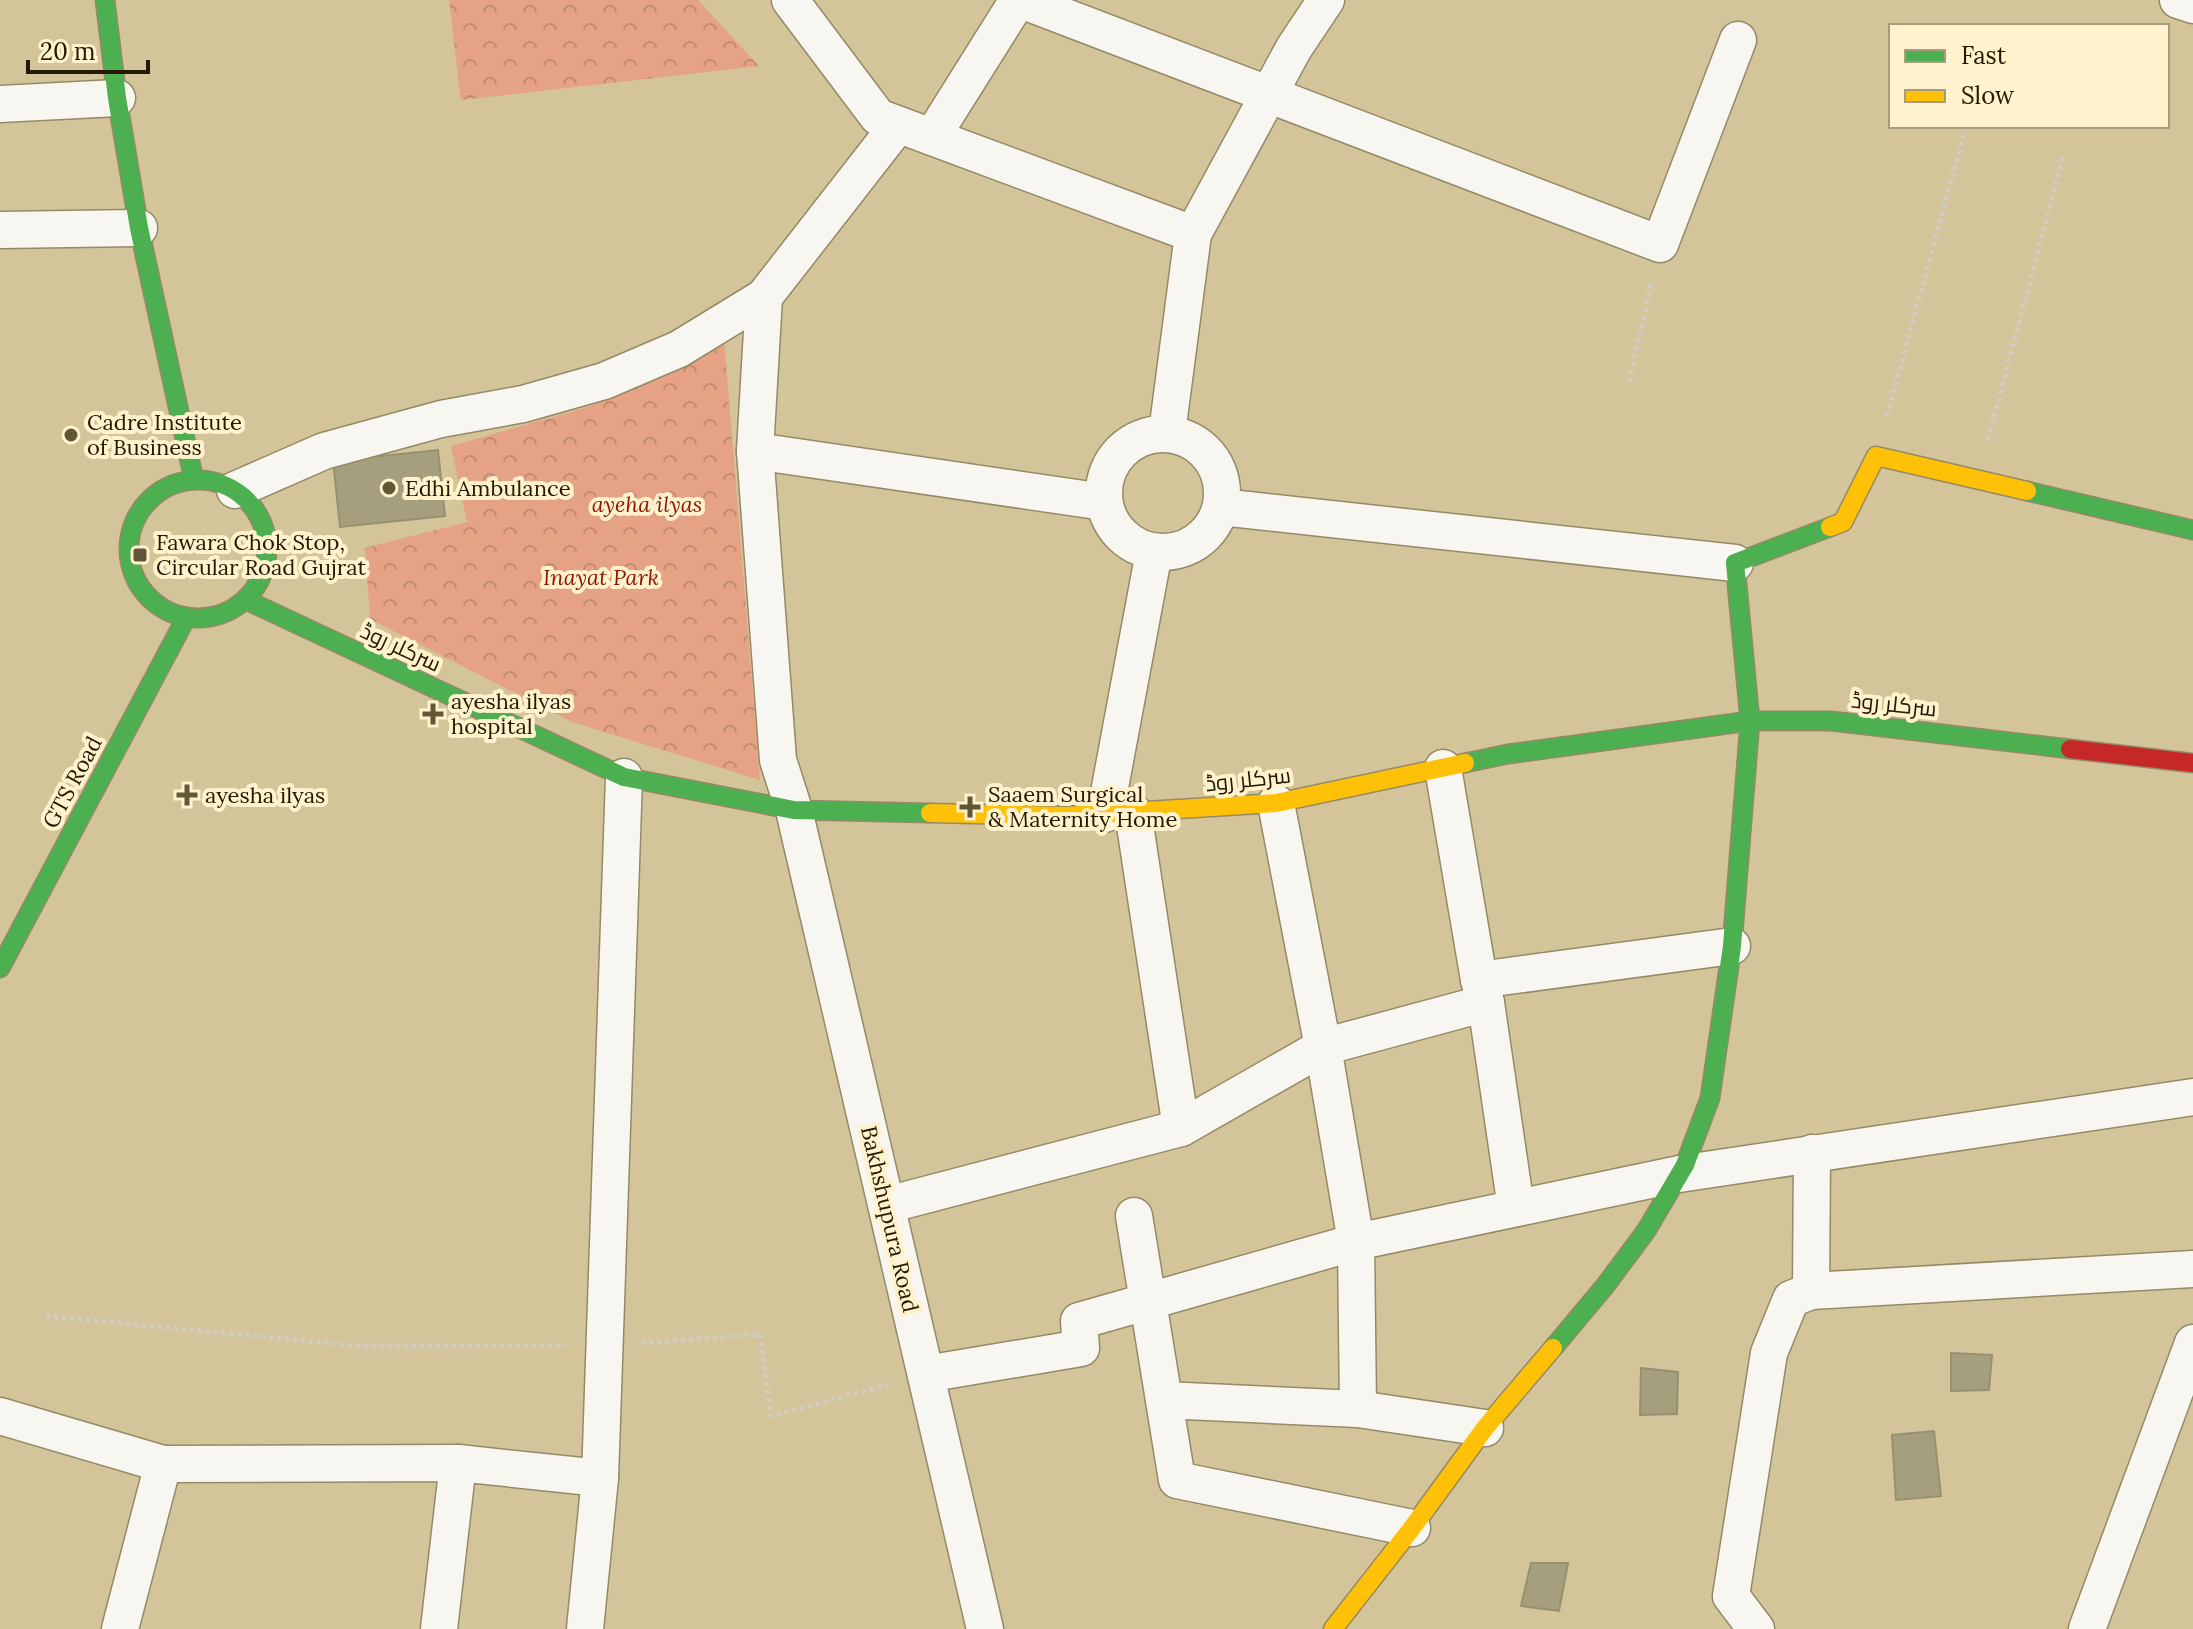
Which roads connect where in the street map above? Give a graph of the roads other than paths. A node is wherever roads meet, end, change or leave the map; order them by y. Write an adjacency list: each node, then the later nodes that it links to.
1 (105, 0): 9 (street)
2 (790, 0): 11 (street)
3 (1019, 0): 8 (street); 12 (street)
4 (1326, 0): 8 (street)
5 (2178, 0): 6 (street)
6 (2193, 5)
7 (1738, 40): 8 (street)
8 (1268, 96): 15 (street)
9 (117, 98): 10 (street); 13 (street)
10 (0, 104)
11 (898, 125): 12 (street); 16 (street)
12 (932, 137): 15 (street)
13 (139, 228): 14 (street); 19 (street)
14 (0, 230)
15 (1193, 234): 17 (street)
16 (764, 297): 18 (street, Bakhshupura Road); 20 (street)
17 (1167, 433): 21 (street); 22 (street)
18 (755, 451): 21 (street); 33 (street, Bakhshupura Road)
19 (194, 480): 20 (street); 27 (street)
20 (235, 490): 26 (street)
21 (1104, 502): 24 (street)
22 (1221, 507): 24 (street); 25 (street)
23 (2193, 530): 25 (street)
24 (1154, 552): 34 (street)
25 (1735, 563): 28 (street)
26 (246, 600): 27 (street); 31 (street, سرکلر روڈ)
27 (186, 618): 36 (street, GTS Road)
28 (1750, 721): 29 (street, سرکلر روڈ); 30 (street, سرکلر روڈ); 35 (street)
29 (2193, 763)
30 (1443, 768): 32 (street, سرکلر روڈ); 37 (street)
31 (624, 777): 33 (street, سرکلر روڈ); 58 (street)
32 (1276, 803): 34 (street, سرکلر روڈ); 38 (street)
33 (794, 810): 34 (street, سرکلر روڈ); 43 (street, Bakhshupura Road)
34 (1119, 813): 40 (street)
35 (1732, 946): 37 (street); 42 (street)
36 (0, 968)
37 (1482, 992): 38 (street); 44 (street)
38 (1323, 1047): 40 (street); 46 (street)
39 (2193, 1097): 41 (street)
40 (1181, 1128): 43 (street)
41 (1812, 1153): 42 (street); 48 (street)
42 (1679, 1174): 44 (street); 55 (street)
43 (887, 1205): 51 (street, Bakhshupura Road)
44 (1516, 1208): 46 (street)
45 (1134, 1216): 49 (street)
46 (1356, 1242): 49 (street); 53 (street)
47 (2193, 1269): 48 (street)
48 (1811, 1291): 65 (street)
49 (1148, 1301): 51 (street); 52 (street)
50 (2193, 1343): 66 (street)
51 (926, 1374): 63 (street, Bakhshupura Road)
52 (1164, 1400): 53 (street); 59 (street)
53 (1358, 1409): 55 (street)
54 (0, 1416): 57 (street)
55 (1485, 1428): 59 (street)
56 (458, 1463): 57 (street); 58 (street); 61 (street)
57 (163, 1464): 60 (street)
58 (600, 1478): 62 (street)
59 (1412, 1528): 64 (street)
60 (120, 1629)
61 (439, 1629)
62 (585, 1629)
63 (985, 1629)
64 (1333, 1629)
65 (1756, 1629)
66 (2087, 1629)

